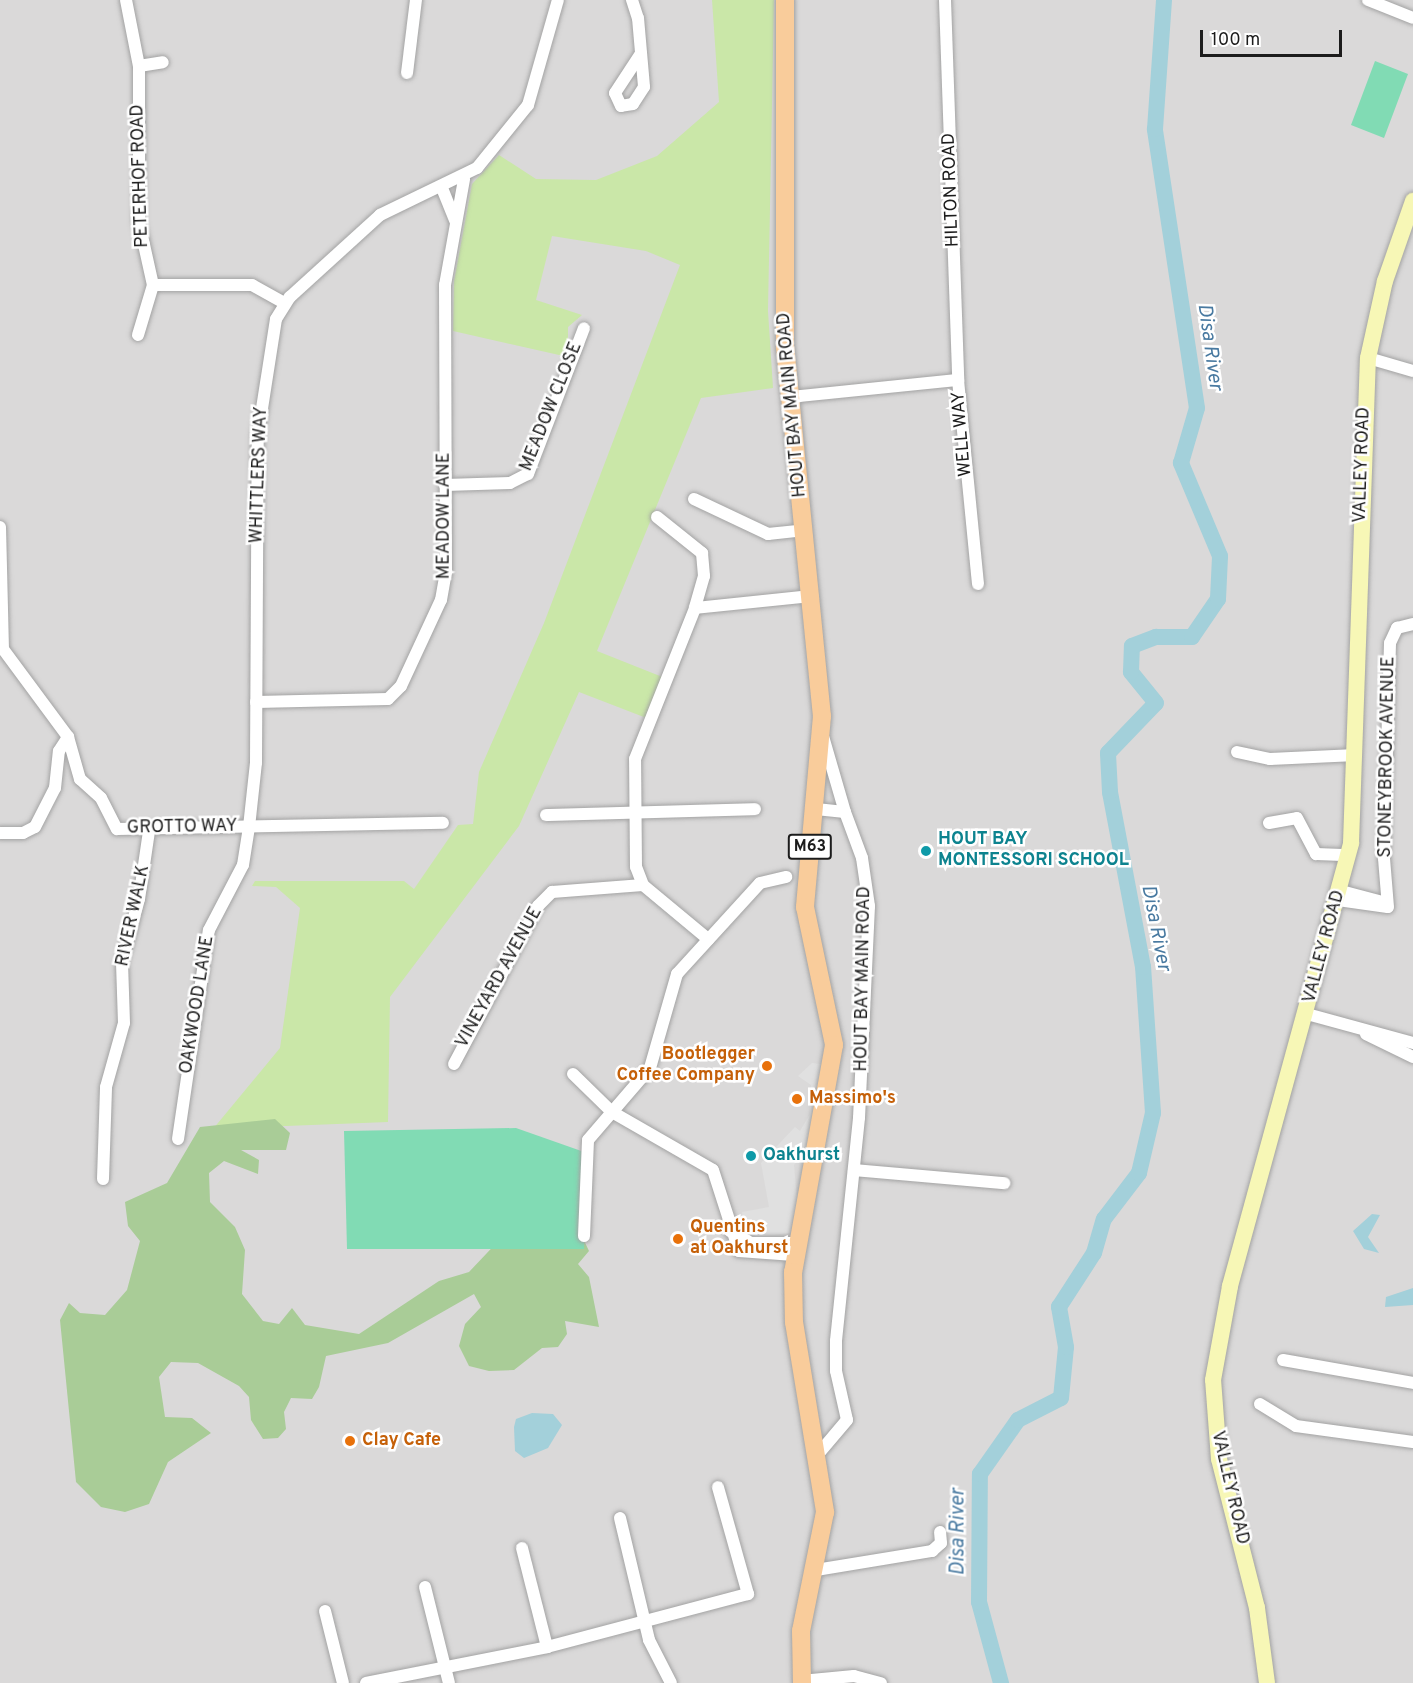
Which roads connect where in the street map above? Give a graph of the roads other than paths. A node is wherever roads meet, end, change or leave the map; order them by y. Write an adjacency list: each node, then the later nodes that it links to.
1 (126, 0): 11 (street, PETERHOF ROAD)
2 (416, 0): 12 (street)
3 (558, 0): 13 (street, WHITTLERS WAY)
4 (632, 0): 9 (street)
5 (785, 0): 24 (main road, HOUT BAY MAIN ROAD / M63)
6 (945, 0): 23 (street, HILTON ROAD)
7 (1368, 0): 8 (street)
8 (1413, 18)
9 (640, 55)
10 (163, 62): 11 (street)
11 (139, 66): 17 (street, PETERHOF ROAD)
12 (407, 73)
13 (464, 179): 14 (street, WHITTLERS WAY); 16 (street)
14 (442, 188): 16 (street, MEADOW LANE); 18 (street, WHITTLERS WAY)
15 (1413, 201): 21 (street, VALLEY ROAD)
16 (455, 221): 25 (street, MEADOW LANE)
17 (153, 285): 18 (street); 20 (street)
18 (285, 303): 34 (street, WHITTLERS WAY)
19 (584, 328): 25 (street, MEADOW CLOSE)
20 (138, 334)
21 (1368, 358): 22 (street); 38 (street, VALLEY ROAD)
22 (1413, 371)
23 (958, 380): 24 (street, WELL WAY); 30 (street, WELL WAY)
24 (790, 397): 29 (main road, HOUT BAY MAIN ROAD / M63)
25 (445, 485): 34 (street, MEADOW LANE)
26 (694, 499): 29 (street)
27 (657, 517): 32 (street)
28 (0, 527): 36 (street, GROTTO WAY)
29 (805, 530): 31 (main road, HOUT BAY MAIN ROAD / M63)
30 (978, 584)
31 (812, 596): 32 (street); 35 (main road, HOUT BAY MAIN ROAD / M63)
32 (695, 608): 42 (street)
33 (1413, 624): 52 (street, STONEYBROOK AVENUE)
34 (256, 702): 46 (street, WHITTLERS WAY)
35 (822, 733): 39 (main road, HOUT BAY MAIN ROAD / M63); 41 (street, HOUT BAY MAIN ROAD)
36 (68, 737): 47 (street, GROTTO WAY); 48 (street)
37 (1237, 752): 38 (street)
38 (1356, 755): 49 (street, VALLEY ROAD)
39 (816, 808): 41 (street); 66 (main road, HOUT BAY MAIN ROAD / M63)
40 (755, 809): 42 (street)
41 (845, 812): 62 (street, HOUT BAY MAIN ROAD)
42 (634, 813): 43 (street); 51 (street)
43 (546, 815)
44 (443, 823): 46 (street, GROTTO WAY)
45 (1269, 823): 49 (street)
46 (245, 827): 47 (street, GROTTO WAY); 61 (street, OAKWOOD LANE)
47 (149, 831): 63 (street, RIVER WALK)
48 (0, 833)
49 (1349, 855): 52 (street, VALLEY ROAD)
50 (786, 877): 53 (street)
51 (643, 885): 53 (street); 58 (street, VINEYARD AVENUE)
52 (1340, 896): 54 (street, VALLEY ROAD)
53 (708, 939): 60 (street)
54 (1307, 1014): 55 (street); 88 (street, VALLEY ROAD)
55 (1364, 1033): 56 (street); 57 (street)
56 (1413, 1043)
57 (1413, 1057)
58 (454, 1064)
59 (573, 1074): 60 (street)
60 (612, 1112): 65 (street); 66 (street)
61 (178, 1139)
62 (854, 1170): 64 (street); 71 (street, HOUT BAY MAIN ROAD)
63 (103, 1179)
64 (1004, 1183)
65 (584, 1236)
66 (795, 1249): 71 (main road, HOUT BAY MAIN ROAD / M63)
67 (1283, 1360): 68 (street)
68 (1413, 1383)
69 (1260, 1404): 70 (street)
70 (1413, 1442)
71 (819, 1453): 76 (main road, HOUT BAY MAIN ROAD / M63)
72 (718, 1487): 79 (street)
73 (620, 1518): 79 (street)
74 (940, 1532): 76 (street)
75 (522, 1548): 80 (street)
76 (816, 1570): 82 (main road, HOUT BAY MAIN ROAD / M63)
77 (425, 1587): 81 (street)
78 (325, 1611): 83 (street)
79 (646, 1623): 80 (street); 86 (street)
80 (547, 1647): 81 (street)
81 (444, 1664): 84 (street); 85 (street)
82 (802, 1682): 87 (street)
83 (343, 1683)
84 (366, 1683)
85 (448, 1683)
86 (671, 1683)
87 (881, 1683)
88 (1267, 1683)

